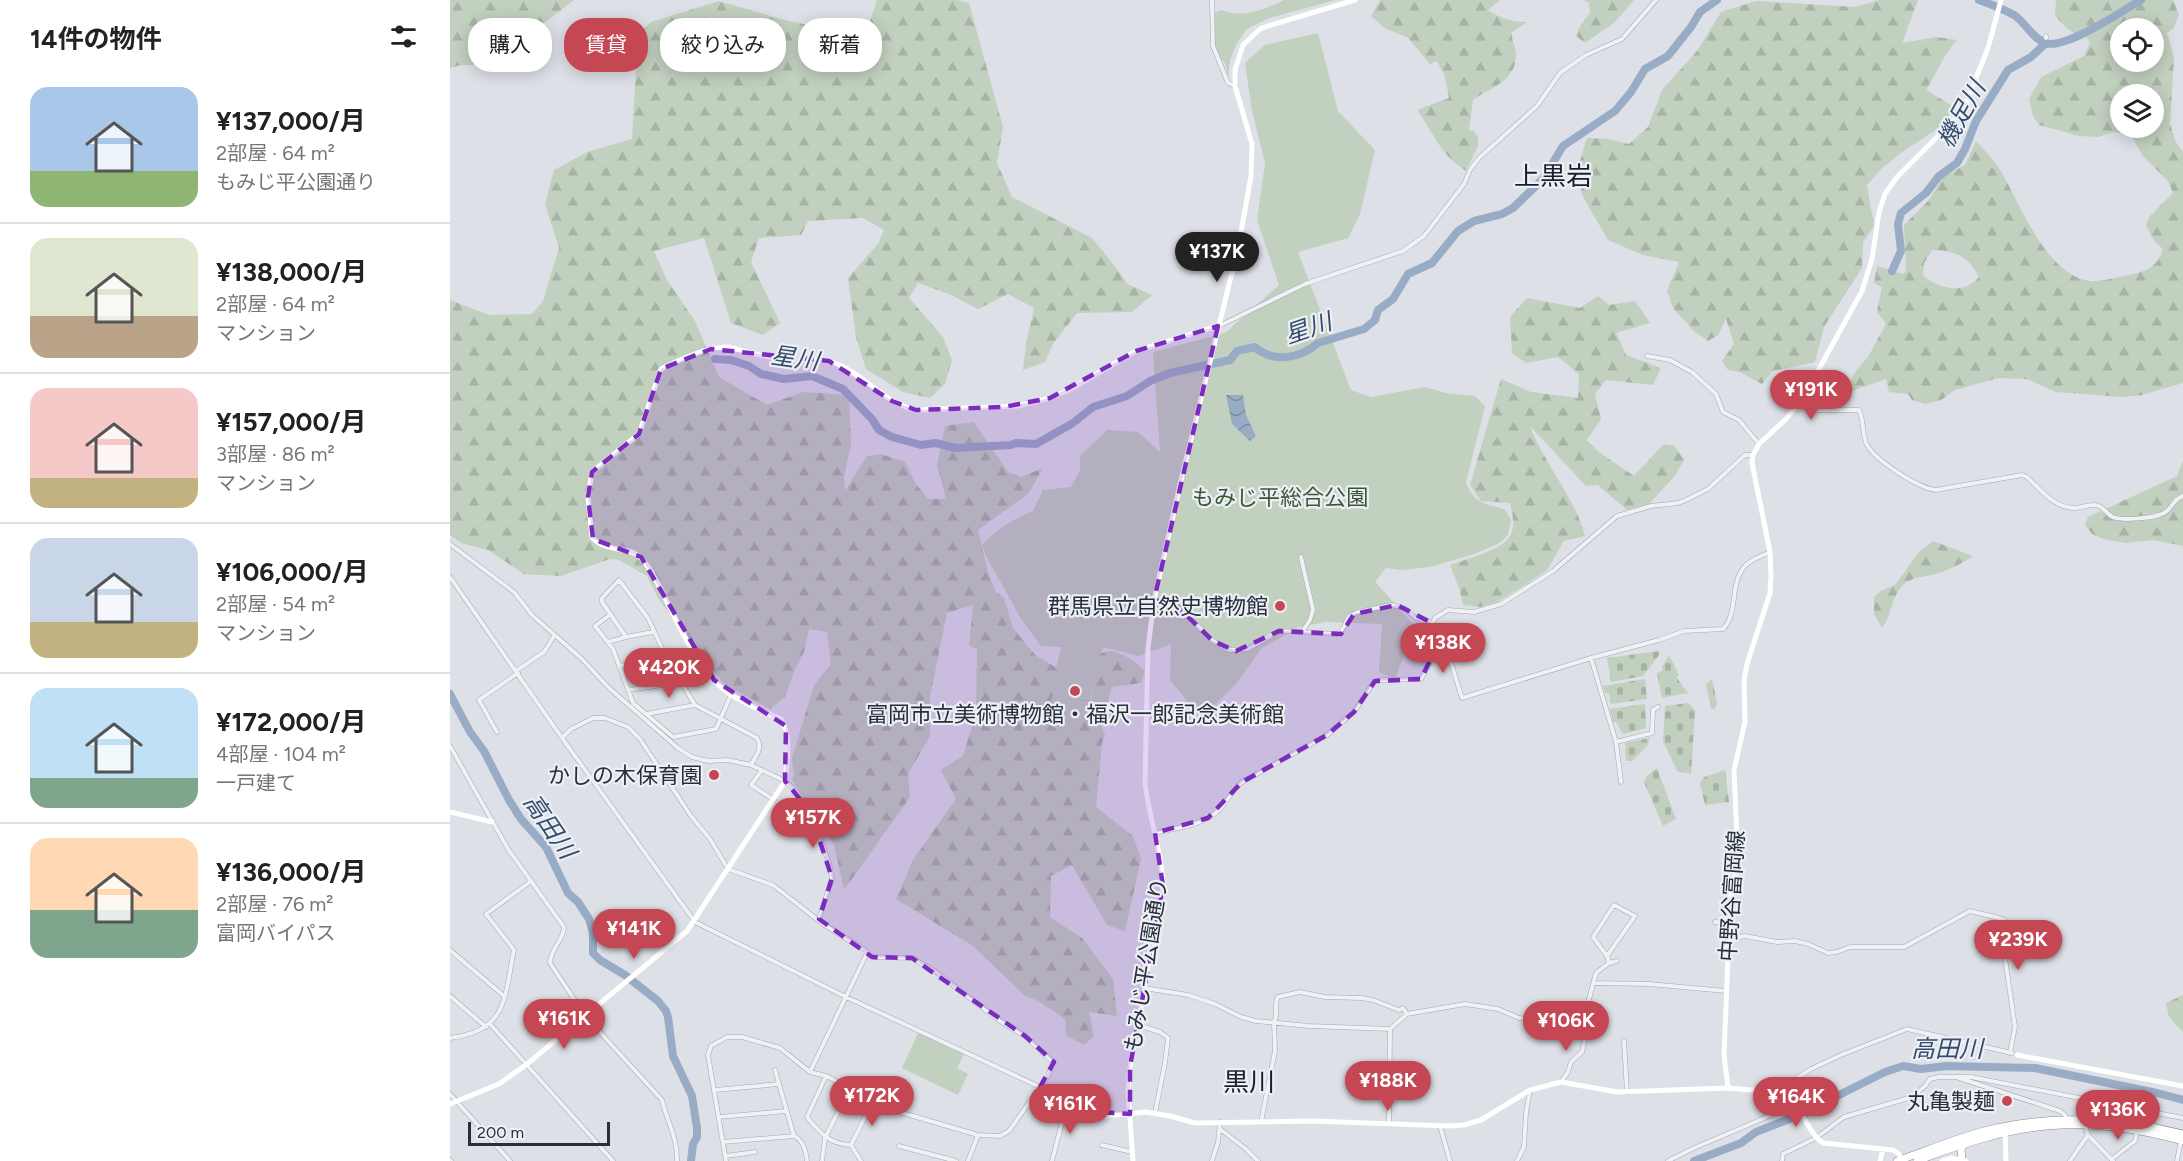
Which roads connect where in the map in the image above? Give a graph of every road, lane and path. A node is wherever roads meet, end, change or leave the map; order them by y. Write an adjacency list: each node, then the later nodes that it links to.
1 (1212, 0): 5 (street)
2 (1355, 0): 5 (street, もみじ平公園通り)
3 (1656, 0): 6 (street)
4 (2001, 2): 8 (street)
5 (1235, 86): 6 (street, もみじ平公園通り)
6 (1218, 326): 16 (street, もみじ平公園通り); 26 (street)
7 (1647, 356): 9 (street)
8 (1798, 405): 9 (street); 11 (street)
9 (1759, 444): 10 (street)
10 (1753, 455): 13 (street, 中野谷富岡線); 18 (street)
11 (2183, 496)
12 (450, 544): 21 (street)
13 (1770, 552): 27 (street); 55 (street, 中野谷富岡線)
14 (1301, 557): 20 (street)
15 (450, 577): 30 (street)
16 (1154, 600): 20 (street); 49 (street, もみじ平公園通り)
17 (611, 614): 19 (street); 22 (street); 23 (street)
18 (1432, 623): 20 (street); 24 (street)
19 (653, 632): 22 (street); 25 (street)
20 (1302, 633)
21 (554, 636): 30 (street); 42 (street)
22 (626, 637): 23 (street)
23 (608, 642): 28 (street)
24 (1440, 642): 27 (street); 49 (street)
25 (666, 657): 28 (street); 29 (street)
26 (697, 657): 29 (street); 33 (street)
27 (1590, 658): 40 (street)
28 (619, 666): 32 (street)
29 (676, 671): 31 (street)
30 (517, 672): 38 (street); 39 (street)
31 (682, 682): 32 (street); 34 (street)
32 (628, 690): 36 (street)
33 (731, 695): 37 (street); 44 (street)
34 (695, 705): 36 (street); 37 (street)
35 (1658, 707): 40 (street)
36 (646, 714): 37 (street)
37 (722, 718): 42 (street)
38 (497, 732)
39 (562, 738): 50 (street); 53 (street)
40 (1616, 742): 45 (street)
41 (450, 746): 48 (street)
42 (751, 765): 43 (street)
43 (762, 770): 44 (street); 46 (street)
44 (785, 782): 46 (street); 52 (street)
45 (1621, 782)
46 (774, 800): 50 (street)
47 (450, 812): 48 (street)
48 (492, 822): 51 (street)
49 (1155, 833): 63 (street, もみじ平公園通り)
50 (728, 869): 52 (street); 53 (street)
51 (530, 882): 66 (street); 69 (street)
52 (819, 919): 58 (street)
53 (695, 921): 67 (street); 69 (street)
54 (1715, 921): 55 (street)
55 (1726, 924): 56 (street, 中野谷富岡線)
56 (1728, 940): 64 (street, 中野谷富岡線); 78 (street)
57 (450, 950): 66 (street)
58 (867, 953): 67 (street); 88 (street)
59 (1607, 956): 59 (street); 61 (street)
60 (1617, 961): 61 (street)
61 (1610, 963): 62 (street)
62 (1594, 982): 64 (street); 73 (street)
63 (1144, 988): 70 (street); 72 (street, もみじ平公園通り)
64 (1726, 991): 90 (street, 中野谷富岡線)
65 (450, 996): 74 (street)
66 (504, 997): 71 (street)
67 (846, 997): 82 (street); 88 (street)
68 (1407, 1014): 70 (street); 73 (street); 75 (street)
69 (586, 1017): 80 (street); 135 (street)
70 (1274, 1022): 75 (street); 108 (street)
71 (491, 1025): 74 (street); 80 (street)
72 (1138, 1025): 102 (street, もみじ平公園通り); 103 (street)
73 (1585, 1026): 85 (street)
74 (486, 1028): 76 (street)
75 (1390, 1029): 109 (street)
76 (450, 1038)
77 (1624, 1041): 94 (street)
78 (2010, 1053): 79 (street); 93 (street)
79 (2017, 1054): 87 (street)
80 (527, 1064): 97 (street); 134 (street)
81 (775, 1070): 86 (street)
82 (810, 1072): 83 (street); 91 (street)
83 (826, 1076): 89 (street); 118 (street)
84 (1953, 1076): 105 (street); 106 (street); 119 (street)
85 (1561, 1082): 92 (street); 94 (street)
86 (779, 1084): 91 (street); 101 (street)
87 (2183, 1086)
88 (1040, 1087): 98 (street); 115 (street)
89 (850, 1088): 96 (street); 118 (street)
90 (1728, 1088): 93 (street); 94 (street)
91 (715, 1090): 104 (street)
92 (1530, 1090): 111 (street); 146 (street)
93 (1786, 1090): 100 (street)
94 (1627, 1092)
95 (450, 1094): 97 (street)
96 (874, 1099): 115 (street); 123 (street)
97 (457, 1101): 99 (street); 133 (street)
98 (1067, 1103): 102 (street); 141 (street)
99 (450, 1104)
100 (1796, 1106): 119 (street); 147 (street)
101 (786, 1111): 104 (street); 117 (street)
102 (1130, 1113): 103 (street); 128 (street, もみじ平公園通り)
103 (1155, 1113): 107 (street)
104 (719, 1116): 121 (street)
105 (2183, 1118)
106 (2066, 1119): 113 (highway); 120 (highway)
107 (1220, 1122): 108 (street); 112 (street)
108 (1261, 1122): 109 (street)
109 (1389, 1124): 111 (street)
110 (2084, 1124): 113 (highway); 114 (highway); 116 (street)
111 (1440, 1126): 145 (street)
112 (1220, 1129): 143 (street); 144 (street)
113 (2004, 1129): 122 (highway); 130 (highway); 152 (street)
114 (2137, 1130): 120 (highway); 132 (street)
115 (978, 1135): 140 (street)
116 (2088, 1135): 132 (street); 153 (street)
117 (794, 1136): 121 (street); 136 (street)
118 (825, 1137): 123 (street); 137 (street)
119 (1816, 1138): 126 (street); 148 (street)
120 (2182, 1138): 154 (street)
121 (723, 1142): 129 (street)
122 (1966, 1142): 131 (highway); 150 (highway)
123 (851, 1145): 138 (street)
124 (1102, 1145): 128 (street)
125 (899, 1146): 139 (street)
126 (1883, 1149): 130 (street); 149 (street)
127 (755, 1152): 129 (street)
128 (1133, 1152): 142 (street, もみじ平公園通り)
129 (726, 1159)
130 (1900, 1160)
131 (1964, 1160): 151 (street)
132 (2113, 1160)
133 (510, 1161)
134 (613, 1161)
135 (677, 1161)
136 (807, 1161)
137 (822, 1161)
138 (861, 1161)
139 (956, 1161)
140 (968, 1161)
141 (1052, 1161)
142 (1133, 1161)
143 (1212, 1161)
144 (1258, 1161)
145 (1450, 1161)
146 (1517, 1161)
147 (1668, 1161)
148 (1782, 1161)
149 (1880, 1161)
150 (1917, 1161)
151 (1942, 1161)
152 (2006, 1161)
153 (2070, 1161)
154 (2177, 1161)

